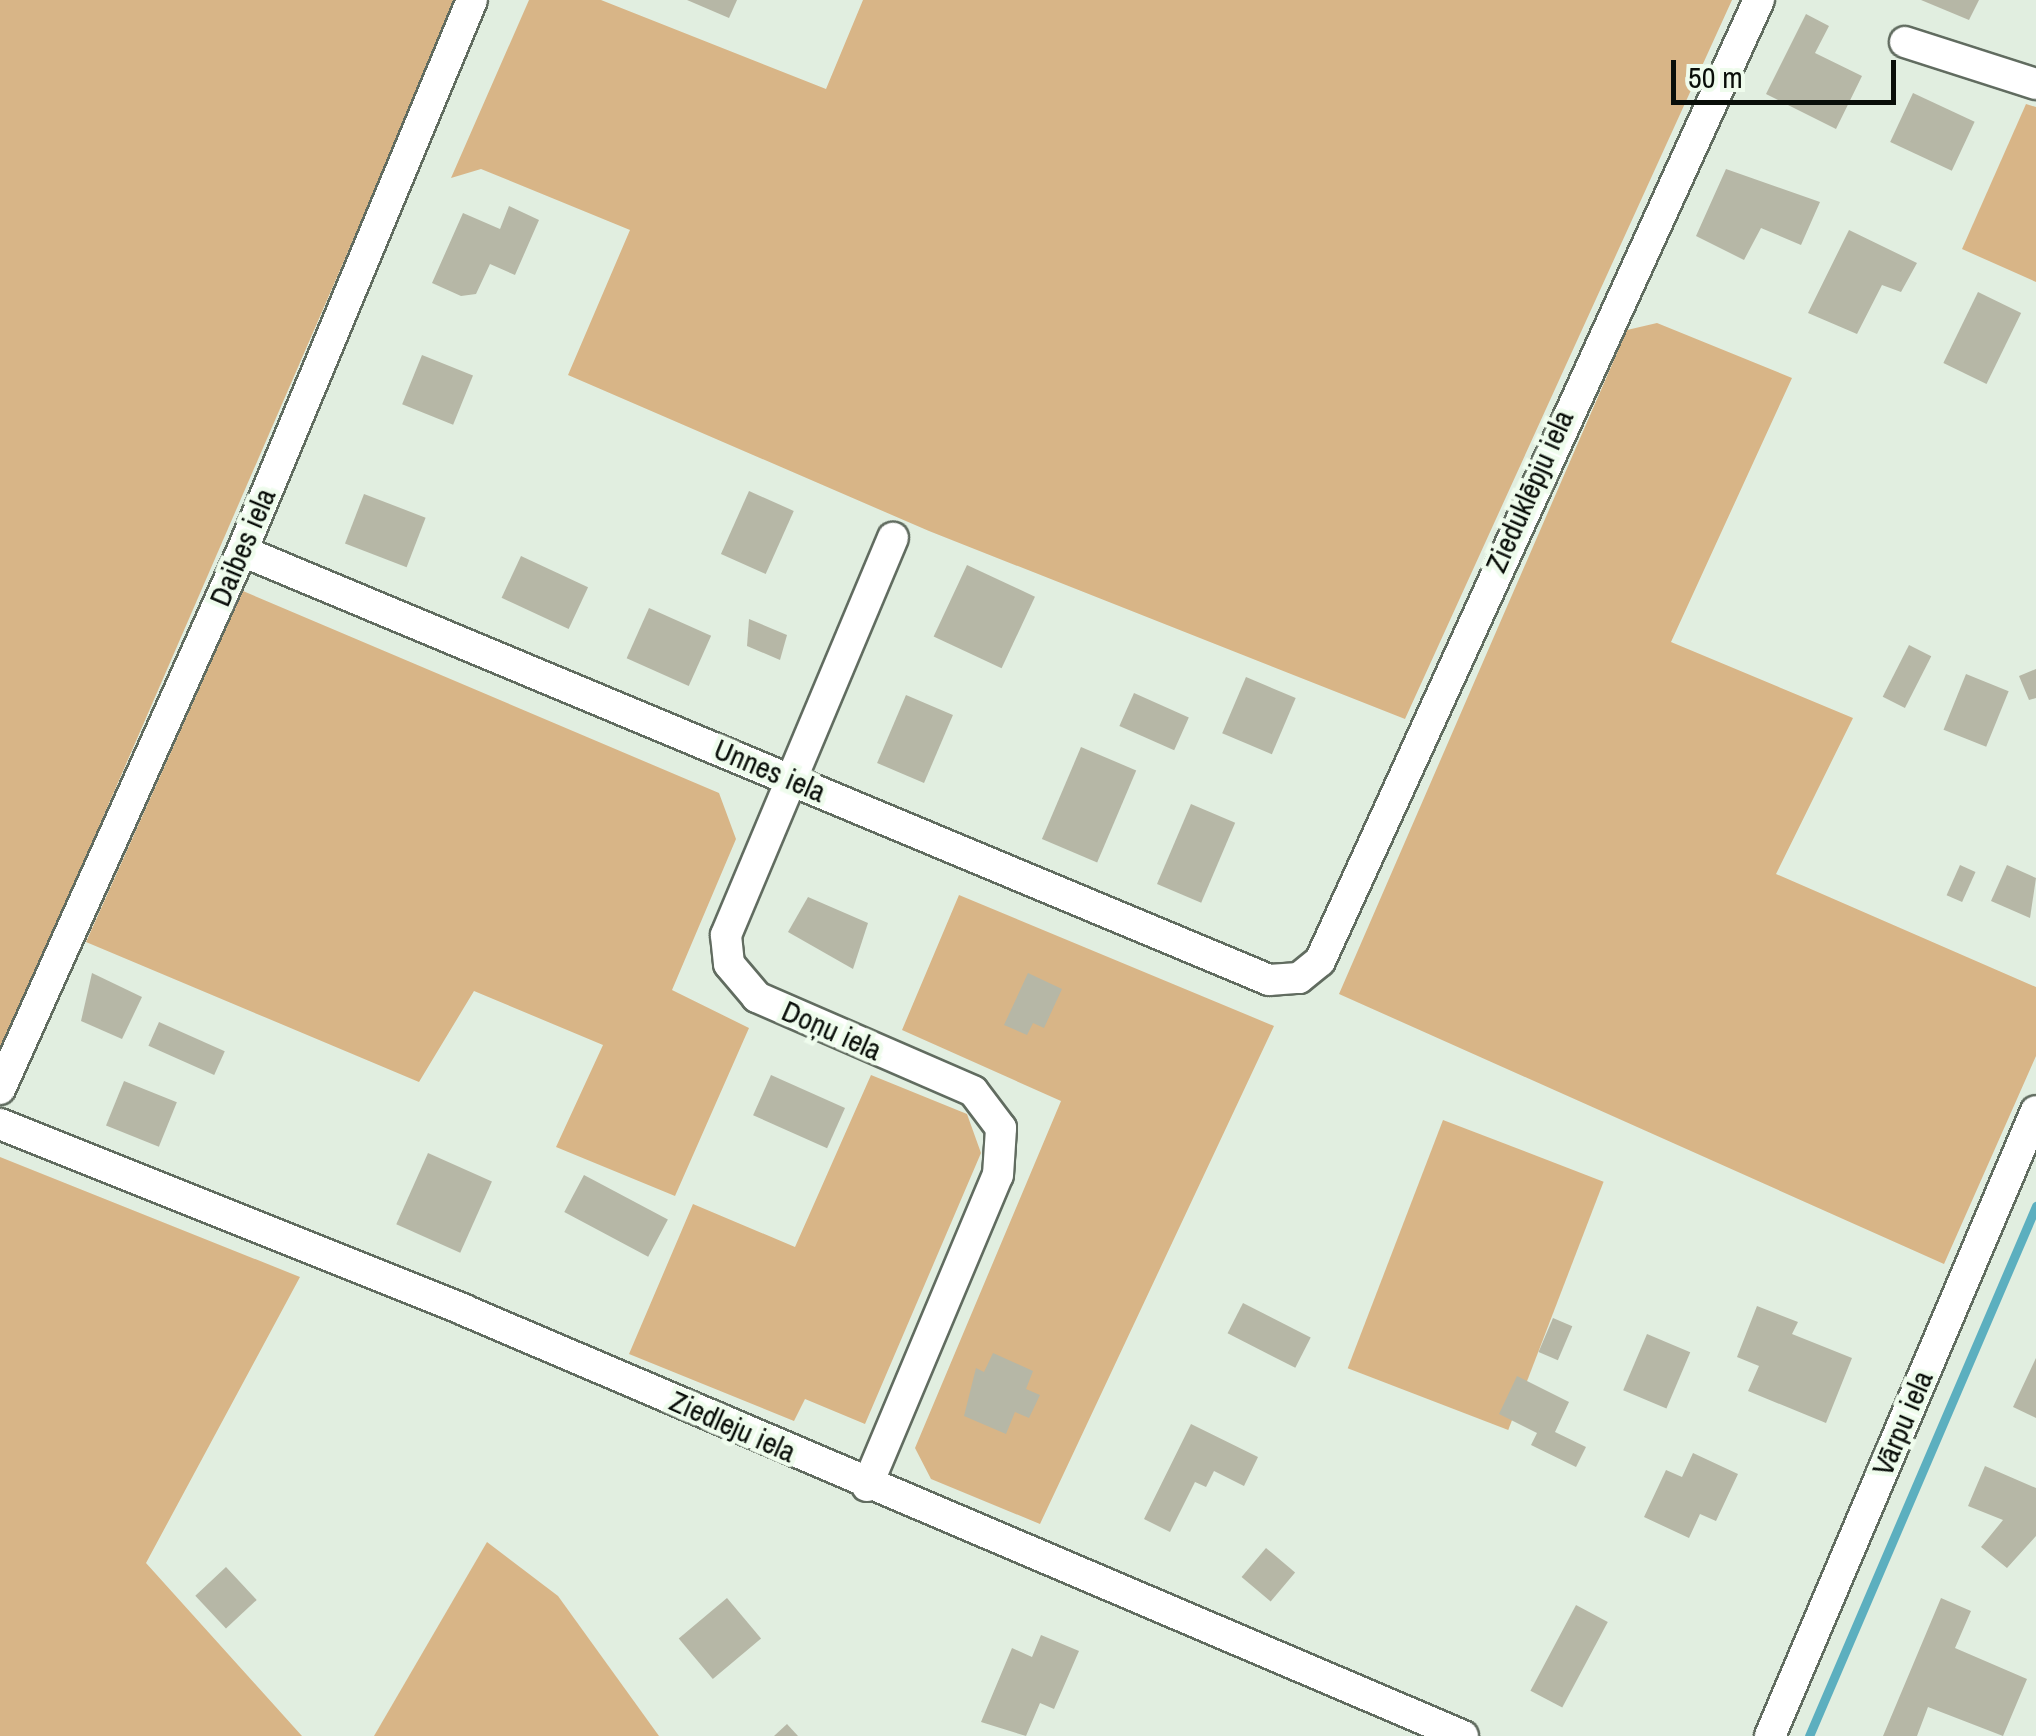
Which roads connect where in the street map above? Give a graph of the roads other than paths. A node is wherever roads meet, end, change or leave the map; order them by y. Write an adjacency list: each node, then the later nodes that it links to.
1 (472, 0): 6 (street, Daibes iela)
2 (1758, 0): 8 (street, Zieduklēpju iela)
3 (1906, 42): 4 (street)
4 (2036, 84)
5 (893, 538): 7 (street, Doņu iela)
6 (242, 551): 7 (street, Unnes iela); 9 (street, Daibes iela)
7 (794, 780): 8 (street, Unnes iela); 12 (street, Doņu iela)
8 (1299, 978)
9 (0, 1089)
10 (2036, 1111): 14 (street, Vārpu iela)
11 (0, 1124): 12 (street, Ziedleju iela)
12 (867, 1486): 13 (street, Ziedleju iela)
13 (1463, 1736)
14 (1770, 1736)

